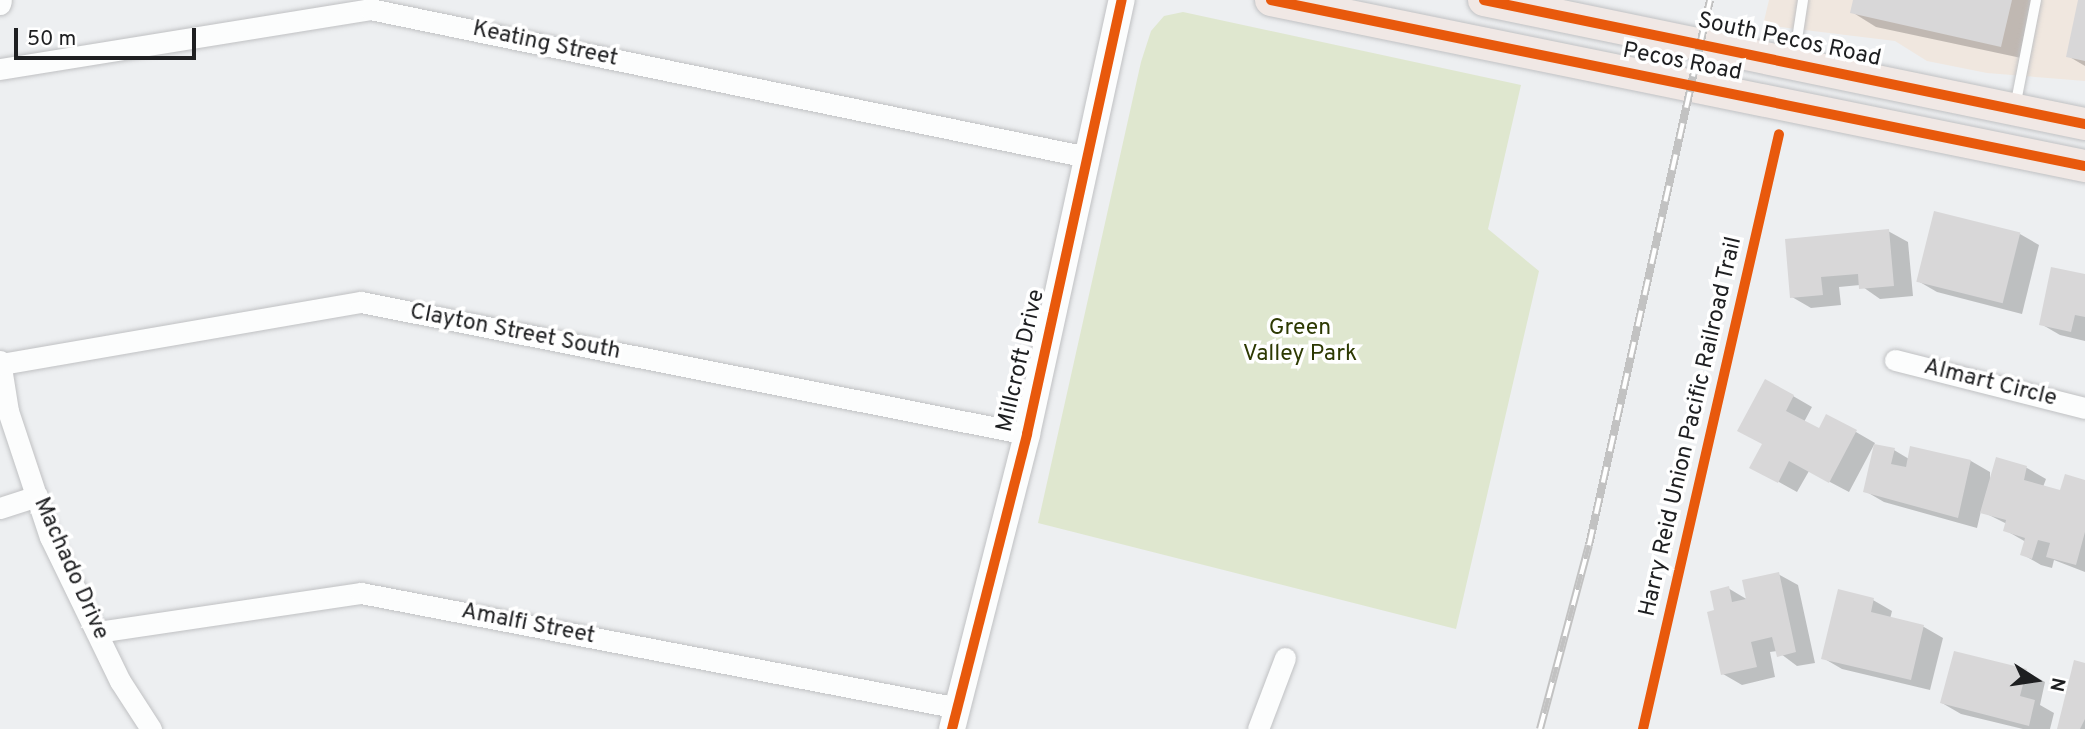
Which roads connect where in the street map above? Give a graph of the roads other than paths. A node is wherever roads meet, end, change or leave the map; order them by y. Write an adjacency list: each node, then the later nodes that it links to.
1 (1122, 0): 10 (street, Millcroft Drive)
2 (1271, 0): 11 (main road, Pecos Road)
3 (1484, 0): 6 (main road, South Pecos Road)
4 (1803, 0): 6 (lane)
5 (2036, 0): 8 (lane)
6 (1794, 63): 8 (main road, South Pecos Road)
7 (0, 69): 10 (street, Keating Street)
8 (2014, 110): 9 (main road, South Pecos Road)
9 (2085, 124)
10 (1087, 157): 15 (street, Millcroft Drive)
11 (2085, 166)
12 (1895, 360): 14 (street, Almart Circle)
13 (0, 362): 15 (street, Clayton Street South); 16 (street, Machado Drive)
14 (2085, 408)
15 (1027, 434): 20 (street, Millcroft Drive)
16 (37, 496): 17 (street); 18 (street, Machado Drive)
17 (0, 508)
18 (97, 632): 20 (street, Amalfi Street); 21 (street, Machado Drive)
19 (1285, 658): 22 (street)
20 (955, 719)
21 (151, 729)
22 (1258, 729)

